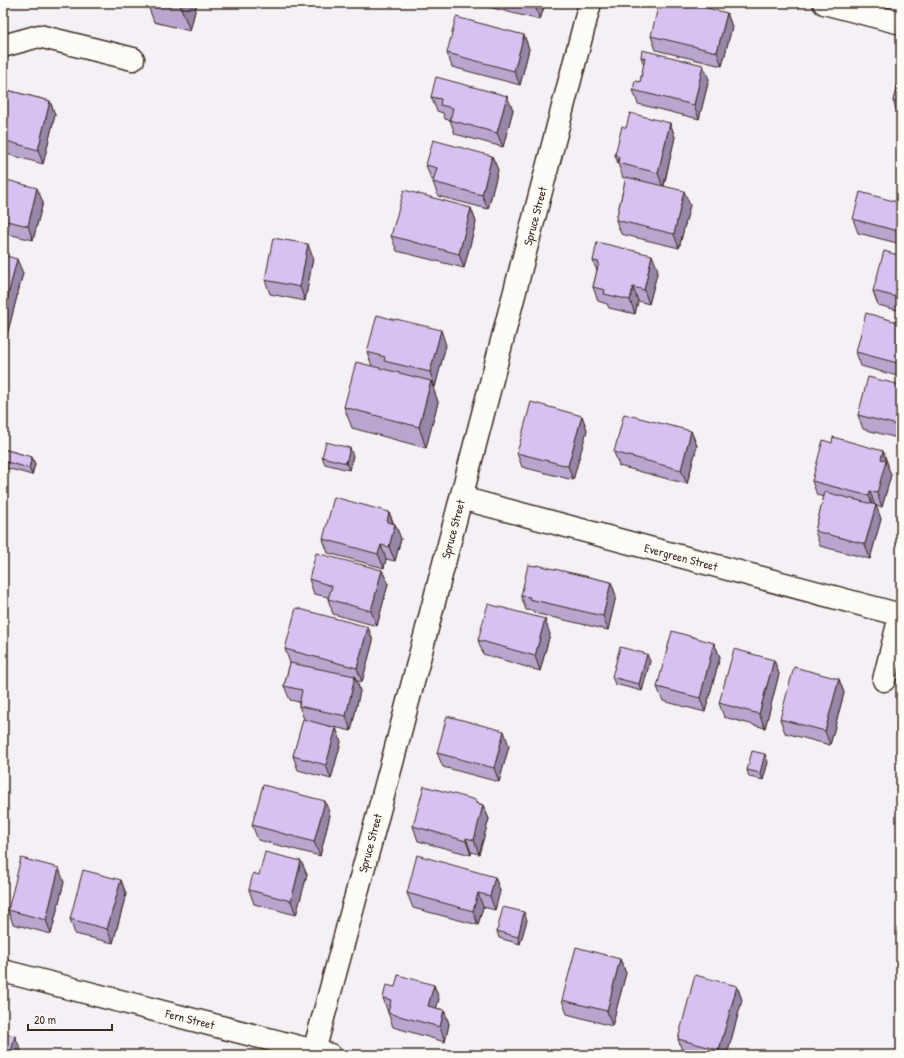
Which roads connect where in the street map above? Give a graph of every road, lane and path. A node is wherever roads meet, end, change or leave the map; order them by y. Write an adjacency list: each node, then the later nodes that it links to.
1 (590, 3): 6 (street, Spruce Street)
2 (824, 3): 3 (street)
3 (901, 23)
4 (3, 46): 5 (street)
5 (133, 59)
6 (461, 498): 7 (street, Evergreen Street); 10 (street, Spruce Street)
7 (901, 614): 8 (street)
8 (884, 680)
9 (3, 971): 10 (street, Fern Street)
10 (319, 1054)

